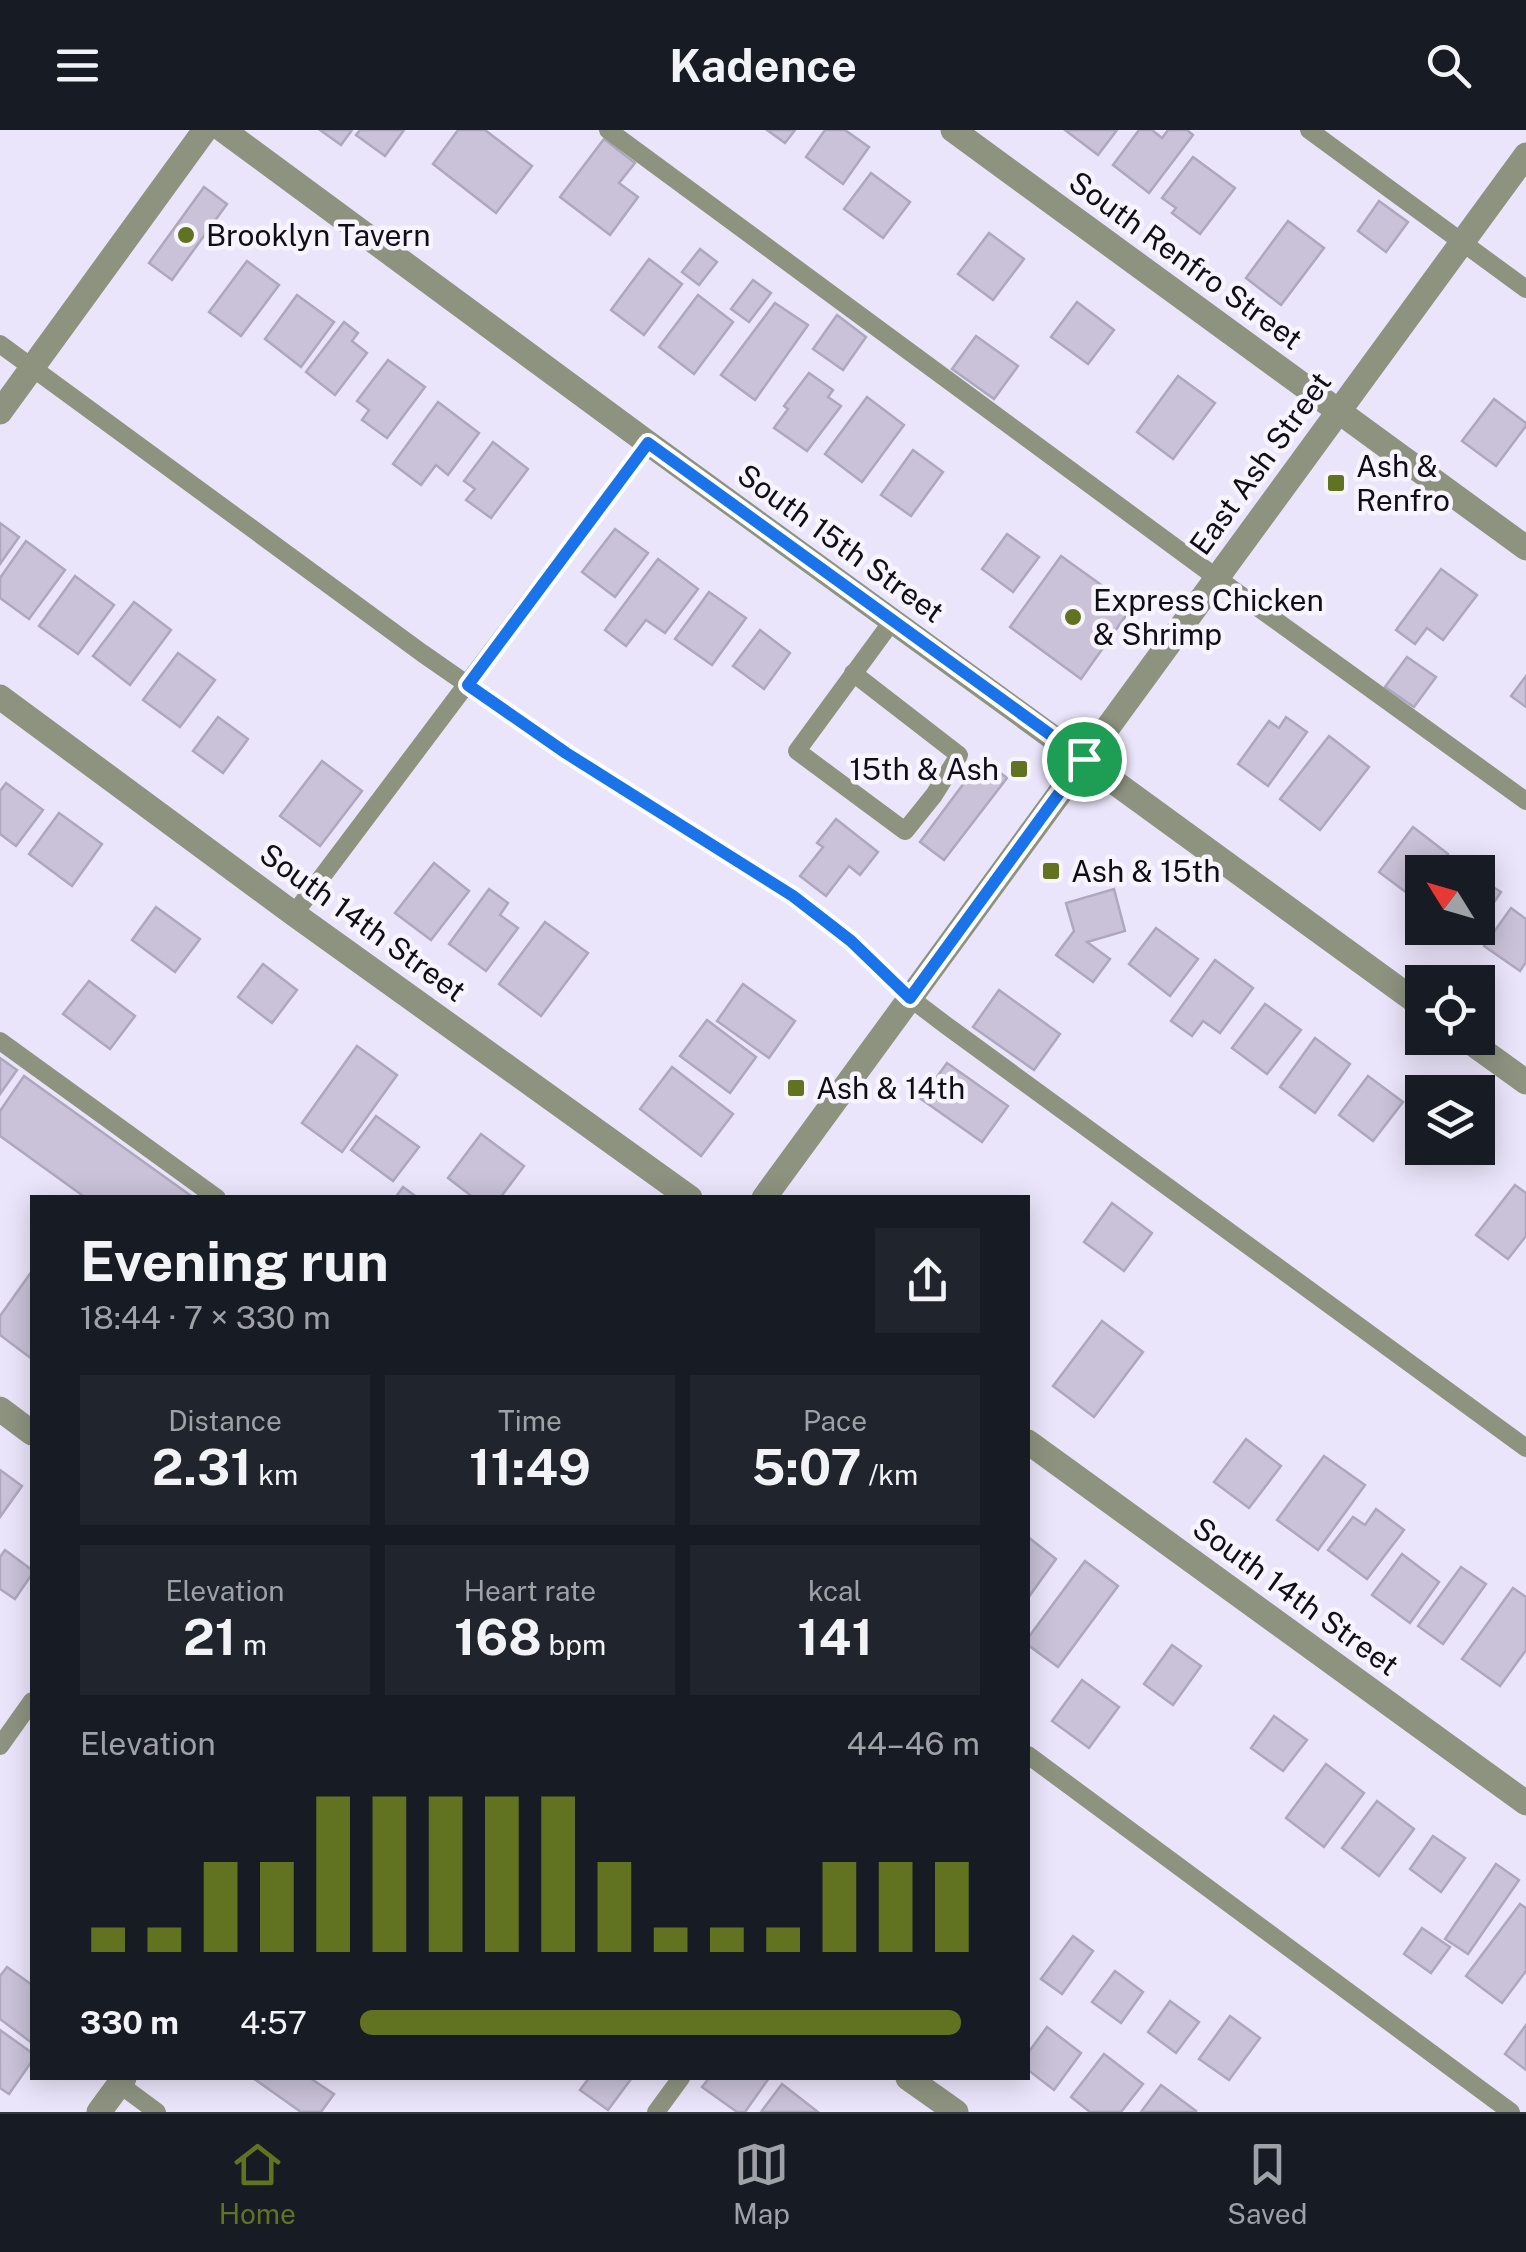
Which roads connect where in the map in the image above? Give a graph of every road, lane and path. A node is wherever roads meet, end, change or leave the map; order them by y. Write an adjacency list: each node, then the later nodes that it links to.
1 (205, 130): 10 (street)
2 (223, 130): 13 (street, South 15th Street)
3 (608, 130): 15 (lane)
4 (953, 130): 12 (street, South Renfro Street)
5 (1309, 130): 7 (lane)
6 (1526, 155): 7 (street, East Ash Street)
7 (1462, 242): 8 (lane); 12 (street, East Ash Street)
8 (1526, 289)
9 (0, 344): 10 (lane)
10 (32, 368): 11 (street); 18 (lane)
11 (0, 412)
12 (1338, 412): 14 (street, South Renfro Street); 15 (street, East Ash Street)
13 (648, 443): 16 (street, South 15th Street); 18 (lane)
14 (1526, 548)
15 (1217, 578): 20 (street, East Ash Street); 21 (lane)
16 (893, 620): 17 (lane); 20 (street, South 15th Street)
17 (852, 673): 17 (lane)
18 (468, 685): 22 (lane); 24 (lane)
19 (0, 697): 22 (street, South 14th Street)
20 (1084, 759): 23 (street, South 15th Street); 24 (street, East Ash Street)
21 (1526, 801)
22 (294, 914): 29 (street, South 14th Street)
23 (1405, 994)
24 (910, 998): 30 (street, East Ash Street); 34 (lane)
25 (0, 1041): 28 (lane)
26 (1489, 1055): 27 (street)
27 (1526, 1082)
28 (213, 1195)
29 (686, 1195)
30 (766, 1195)
31 (0, 1409): 32 (street)
32 (30, 1432)
33 (1030, 1443): 38 (street, South 14th Street)
34 (1526, 1448)
35 (30, 1704): 36 (lane)
36 (0, 1746)
37 (1030, 1756): 46 (lane)
38 (1526, 1802)
39 (680, 2080): 44 (lane)
40 (911, 2080): 45 (street)
41 (122, 2081): 42 (street); 43 (lane)
42 (98, 2112)
43 (156, 2112)
44 (656, 2112)
45 (956, 2112)
46 (1511, 2112)

